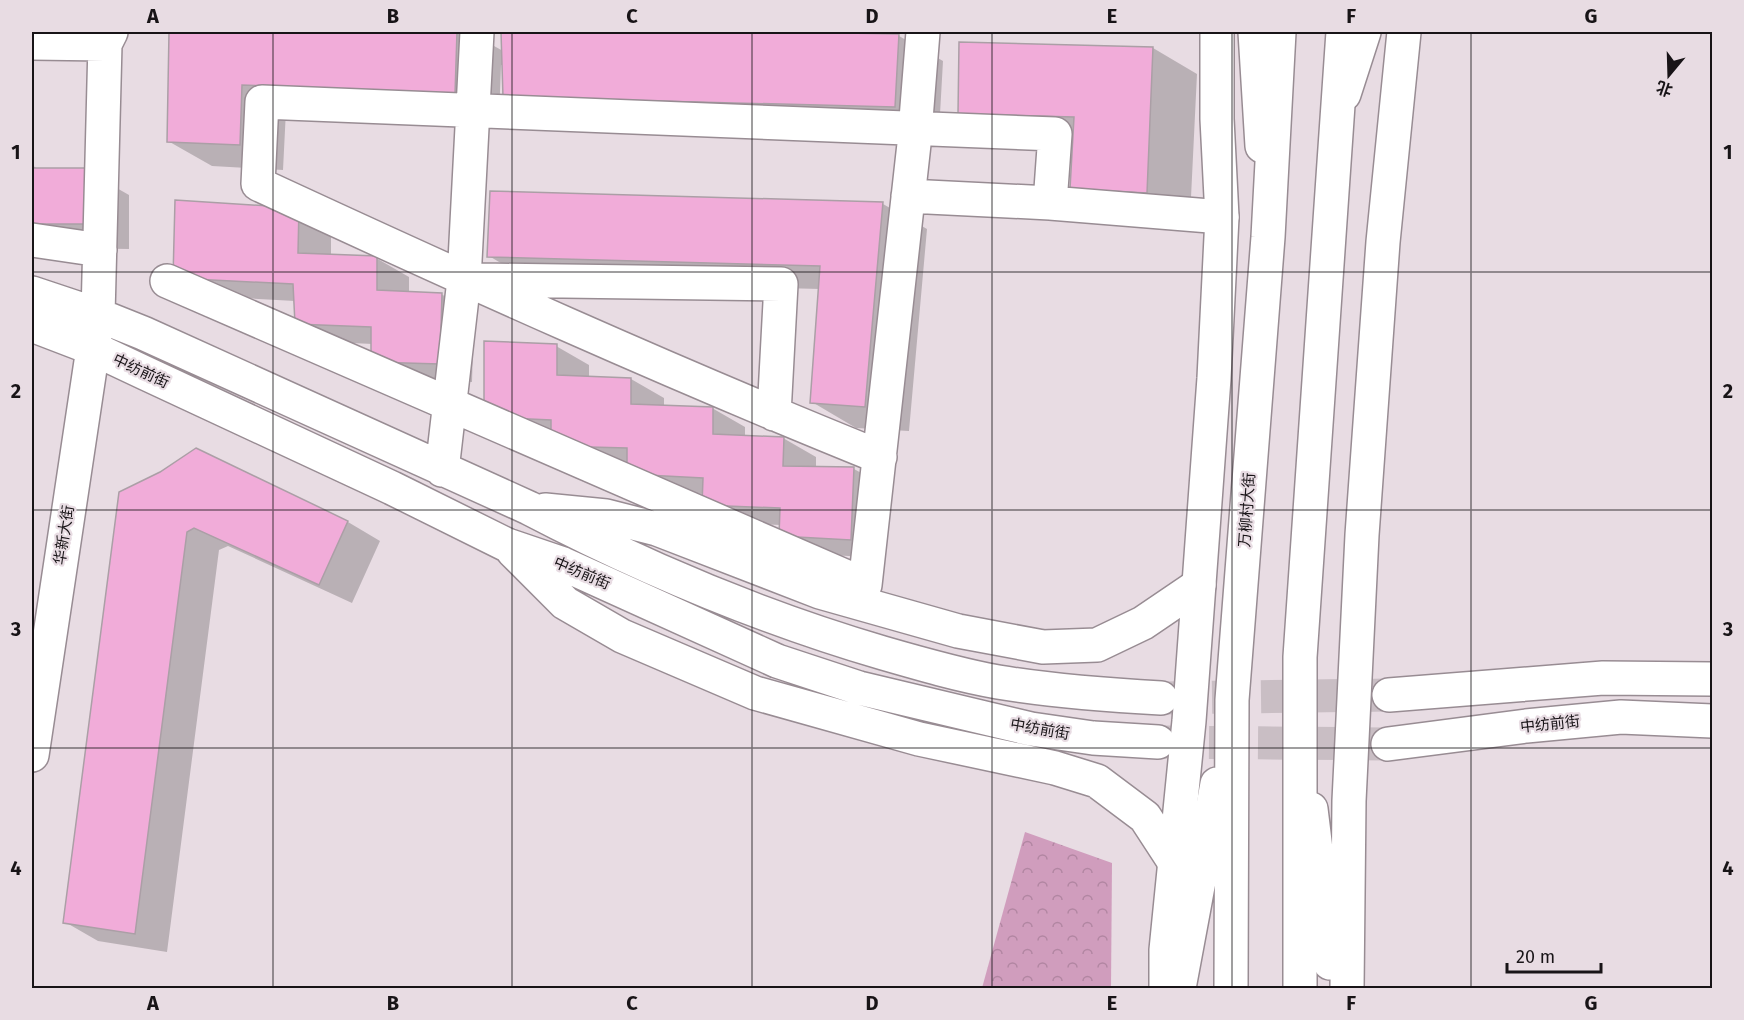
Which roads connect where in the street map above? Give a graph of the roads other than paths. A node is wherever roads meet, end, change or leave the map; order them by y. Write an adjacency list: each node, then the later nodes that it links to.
1 (477, 32): 12 (main road)
2 (923, 32): 13 (main road)
3 (1217, 32): 16 (main road)
4 (1255, 32): 17 (main road)
5 (1280, 32): 17 (main road, 万柳村大街)
6 (1343, 32): 11 (main road)
7 (1364, 32): 11 (main road)
8 (1404, 32): 48 (main road)
9 (108, 38): 10 (main road); 19 (main road, 华新大街)
10 (32, 43)
11 (1339, 107): 37 (main road)
12 (474, 111): 13 (main road); 21 (main road); 21 (main road)
13 (915, 128): 14 (main road); 15 (main road)
14 (908, 196): 15 (main road); 28 (main road)
15 (1050, 203): 16 (main road)
16 (1222, 217): 32 (main road)
17 (1268, 237): 36 (main road, 万柳村大街)
18 (32, 240): 19 (main road)
19 (100, 250): 23 (main road, 华新大街)
20 (167, 280): 26 (main road)
21 (464, 280): 26 (main road); 27 (main road); 27 (main road)
22 (32, 293): 23 (main road)
23 (98, 315): 25 (main road, 华新大街); 29 (main road)
24 (32, 325): 25 (main road, 中纺前街)
25 (92, 348): 31 (main road, 中纺前街); 41 (main road, 华新大街)
26 (450, 404): 28 (main road); 29 (main road)
27 (774, 414): 28 (main road)
28 (879, 456)
29 (442, 470): 30 (main road)
30 (529, 508): 32 (main road); 35 (main road)
31 (507, 545): 39 (main road, 中纺前街); 42 (main road)
32 (1199, 585): 42 (main road)
33 (1713, 679): 34 (main road)
34 (1389, 695)
35 (1161, 698)
36 (1232, 700): 44 (main road); 45 (main road, 万柳村大街)
37 (1300, 715): 46 (main road); 47 (main road)
38 (1713, 721): 40 (main road, 中纺前街)
39 (1158, 742)
40 (1388, 744)
41 (32, 755)
42 (1174, 863): 43 (main road)
43 (1166, 988)
44 (1179, 988)
45 (1231, 988)
46 (1300, 988)
47 (1333, 988)
48 (1347, 988)

